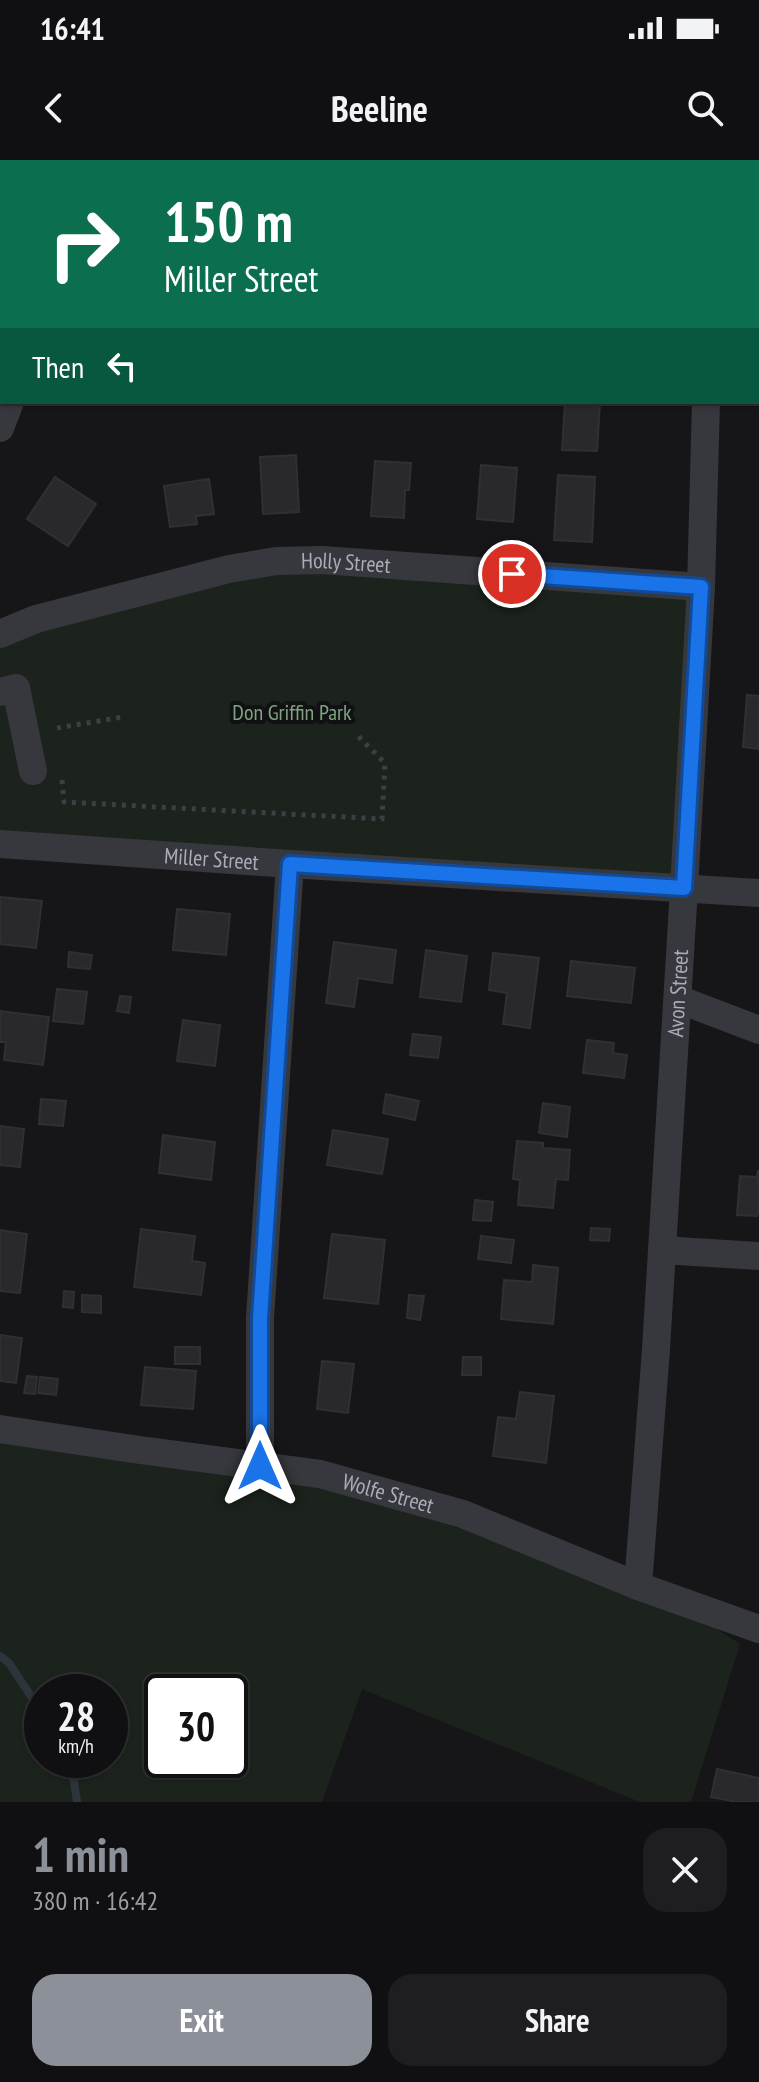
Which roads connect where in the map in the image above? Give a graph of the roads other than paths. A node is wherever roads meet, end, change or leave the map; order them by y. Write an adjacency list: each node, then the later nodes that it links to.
1 (9, 404): 3 (street)
2 (706, 404): 4 (street, Avon Street)
3 (0, 428)
4 (701, 587): 5 (street, Holly Street); 10 (street, Avon Street)
5 (0, 634)
6 (0, 692): 7 (street)
7 (33, 771)
8 (0, 844): 9 (street, Miller Street)
9 (290, 864): 10 (street, Miller Street); 17 (street)
10 (684, 888): 11 (street, Miller Street); 12 (street, Avon Street)
11 (759, 893)
12 (678, 999): 13 (street); 14 (street, Avon Street)
13 (759, 1030)
14 (662, 1250): 15 (street); 18 (street, Avon Street)
15 (759, 1256)
16 (0, 1429): 17 (street, Wolfe Street)
17 (260, 1466): 18 (street, Wolfe Street)
18 (638, 1586): 19 (street, Wolfe Street)
19 (759, 1629)

